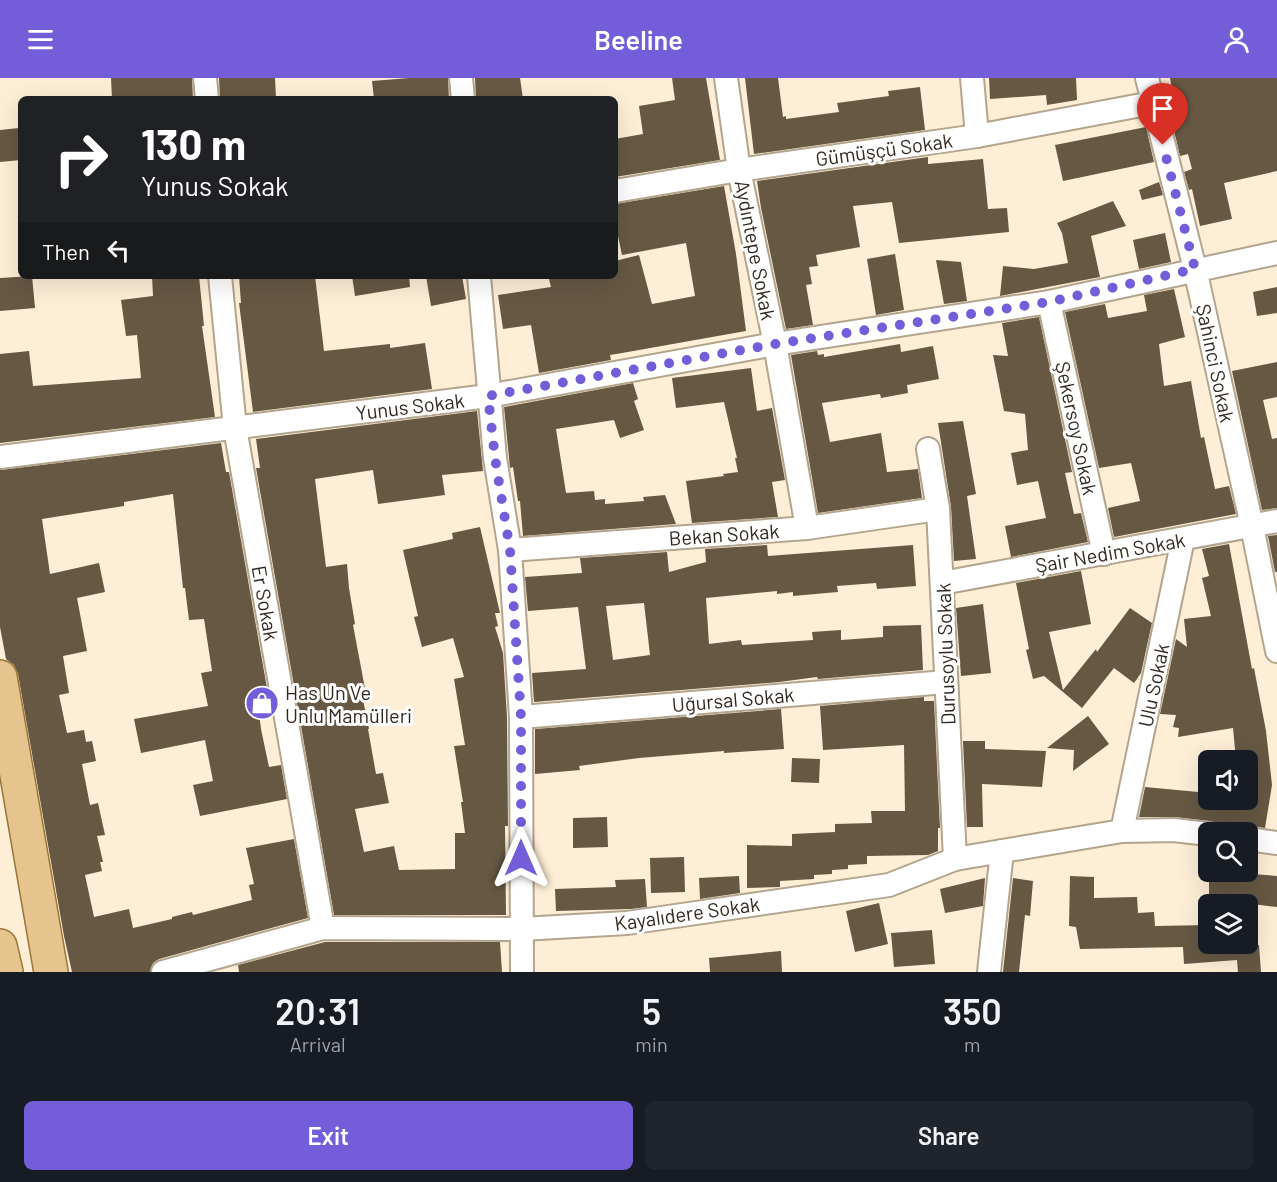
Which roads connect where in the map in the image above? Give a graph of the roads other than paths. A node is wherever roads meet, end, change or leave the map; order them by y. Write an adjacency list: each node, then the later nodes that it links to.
1 (205, 78): 6 (street)
2 (461, 78): 7 (street)
3 (726, 78): 10 (street, Aydıntepe Sokak)
4 (972, 78): 9 (street)
5 (1147, 78): 8 (street, Şahinci Sokak)
6 (207, 96)
7 (463, 96)
8 (1152, 103): 9 (street, Gümüşçü Sokak); 13 (street, Şahinci Sokak)
9 (977, 136): 10 (street, Gümüşçü Sokak)
10 (740, 170): 11 (street, Gümüşçü Sokak); 17 (street, Aydıntepe Sokak)
11 (618, 190)
12 (1277, 253): 13 (street, Yunus Sokak)
13 (1195, 269): 16 (street, Yunus Sokak); 24 (street, Şahinci Sokak)
14 (220, 279): 19 (street, Er Sokak)
15 (479, 279): 18 (street)
16 (1049, 302): 17 (street, Yunus Sokak); 28 (street, Şekersoy Sokak)
17 (775, 344): 18 (street, Yunus Sokak); 25 (street, Aydıntepe Sokak)
18 (488, 396): 19 (street, Yunus Sokak); 27 (street)
19 (235, 428): 21 (street, Yunus Sokak); 40 (street, Er Sokak)
20 (928, 449): 22 (street, Durusoylu Sokak)
21 (0, 457)
22 (938, 509): 25 (street, Bekan Sokak); 29 (street, Durusoylu Sokak)
23 (1277, 521): 24 (street, Şair Nedim Sokak)
24 (1252, 526): 26 (street, Şair Nedim Sokak); 30 (street, Şahinci Sokak)
25 (807, 528): 27 (street, Bekan Sokak)
26 (1183, 539): 28 (street, Şair Nedim Sokak); 34 (street, Ulu Sokak)
27 (510, 550): 33 (street)
28 (1104, 554): 29 (street, Şair Nedim Sokak)
29 (942, 583): 32 (street, Durusoylu Sokak)
30 (1277, 651)
31 (0, 677): 44 (main road)
32 (946, 682): 33 (street, Uğursal Sokak); 39 (street, Durusoylu Sokak)
33 (521, 717): 41 (street)
34 (1122, 831): 35 (street, Kayalıdere Sokak); 38 (street, Kayalıdere Sokak)
35 (1198, 833)
36 (1258, 840): 37 (street)
37 (1277, 843)
38 (1002, 851): 39 (street, Kayalıdere Sokak); 47 (street)
39 (956, 859): 41 (street, Kayalıdere Sokak)
40 (323, 928): 41 (street, Kayalıdere Sokak); 45 (street, Kayalıdere Sokak)
41 (522, 929): 46 (street)
42 (0, 946): 43 (main road)
43 (6, 972)
44 (51, 972)
45 (163, 972)
46 (522, 972)
47 (989, 972)

